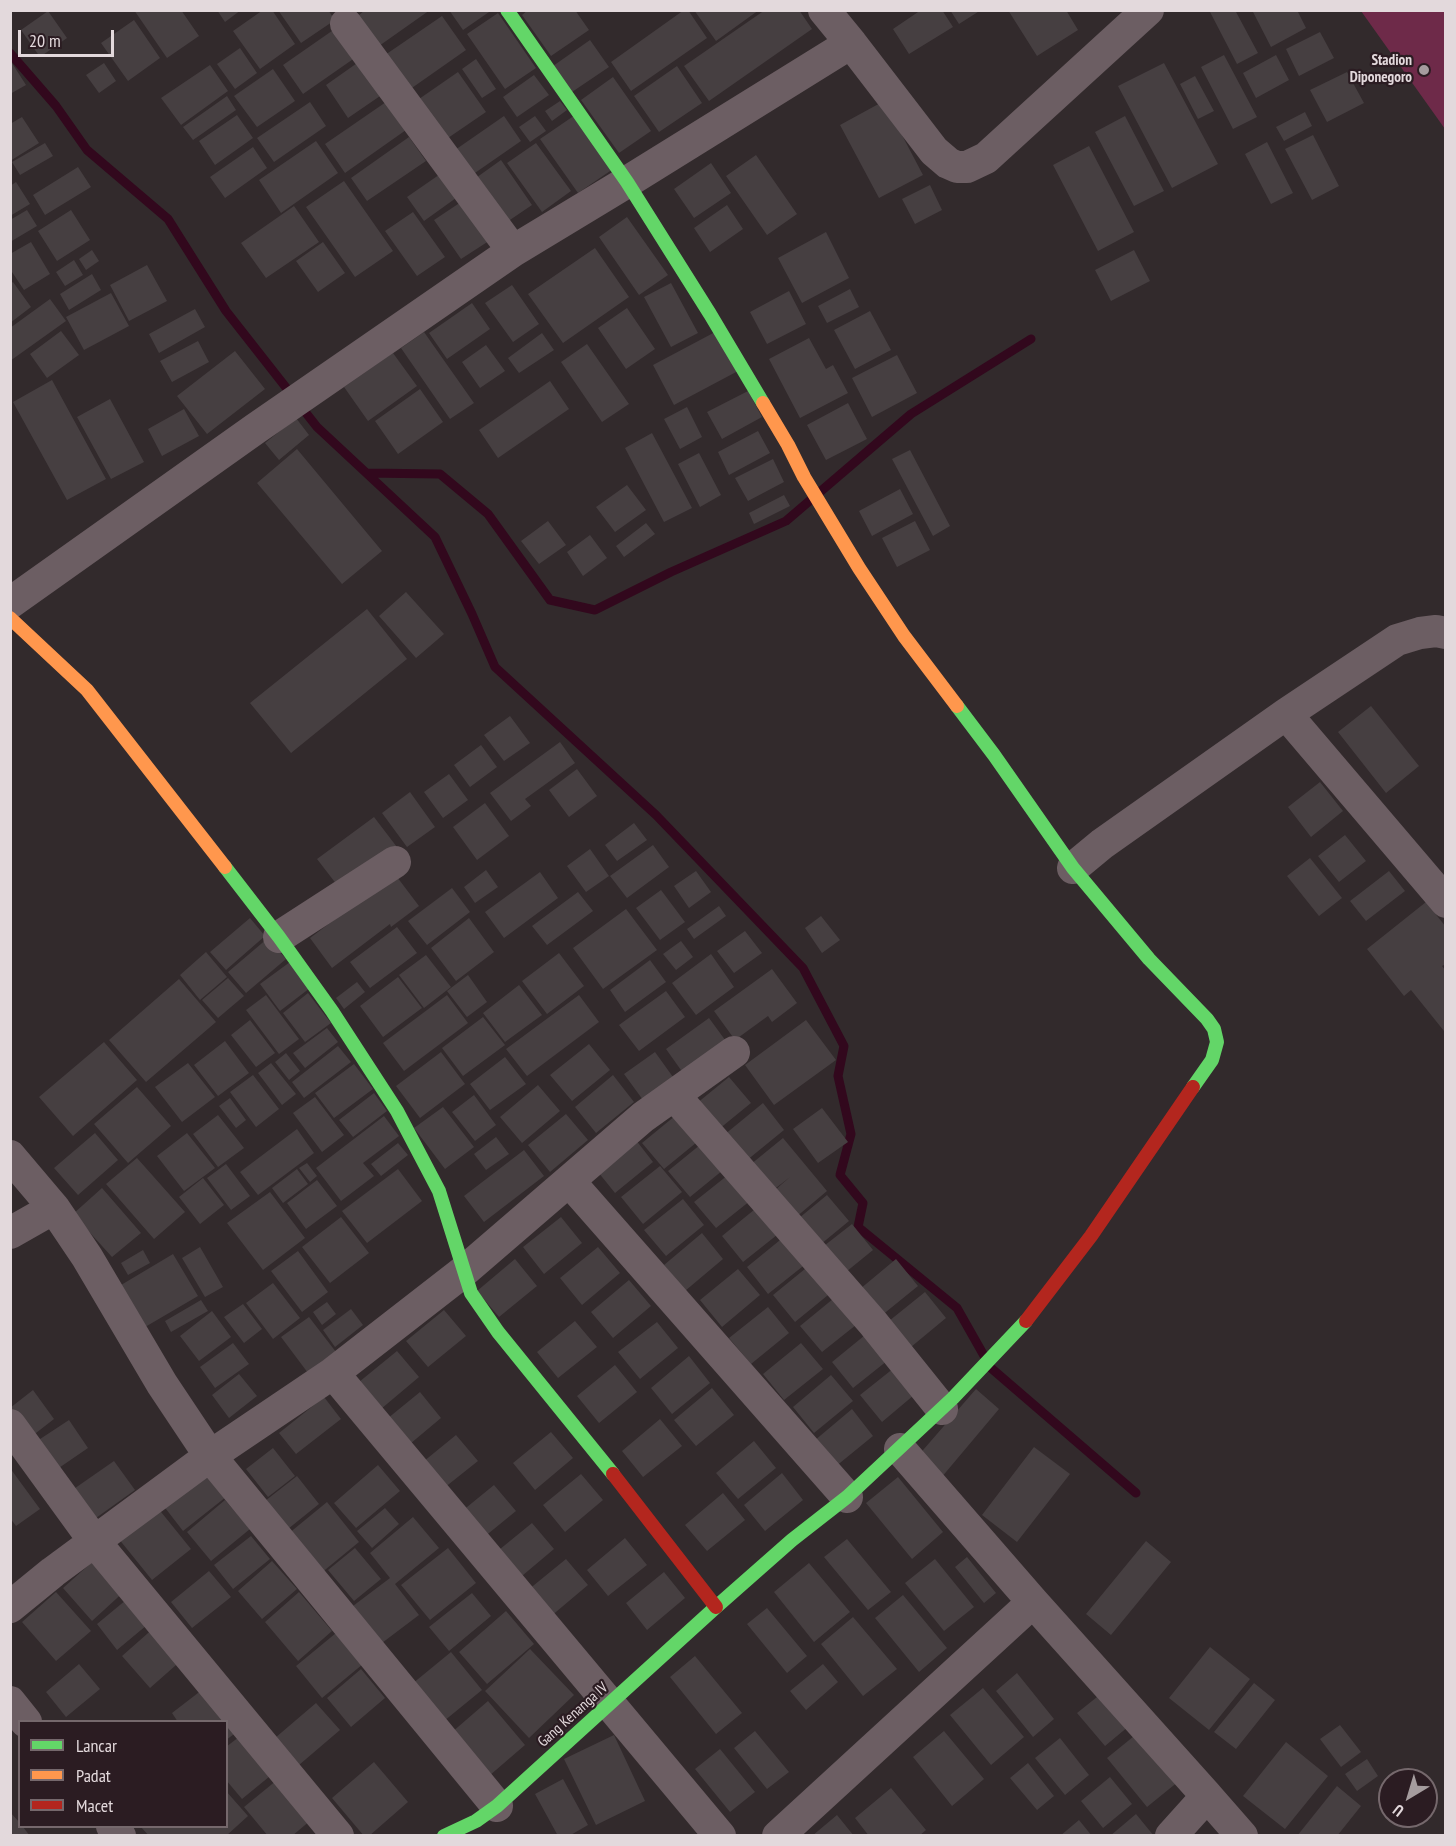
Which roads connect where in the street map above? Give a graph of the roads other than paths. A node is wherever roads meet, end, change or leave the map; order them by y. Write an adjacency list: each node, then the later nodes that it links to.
1 (507, 10): 6 (street, Gang Kenanga IV)
2 (824, 10): 5 (street)
3 (1148, 10): 5 (street)
4 (346, 24): 7 (street)
5 (850, 43): 6 (street)
6 (627, 182): 7 (street); 13 (street, Gang Kenanga IV)
7 (513, 251): 8 (street)
8 (10, 603)
9 (10, 618): 15 (street)
10 (1446, 633): 11 (street)
11 (1286, 714): 13 (street); 14 (street)
12 (395, 862): 15 (street)
13 (1073, 868): 24 (street, Gang Kenanga IV)
14 (1446, 902)
15 (279, 937): 22 (street)
16 (734, 1052): 17 (street)
17 (674, 1095): 19 (street); 24 (street)
18 (10, 1156): 20 (street)
19 (569, 1181): 22 (street); 28 (street)
20 (54, 1208): 21 (street); 27 (street)
21 (10, 1233)
22 (464, 1272): 23 (street); 32 (street)
23 (333, 1373): 27 (street); 34 (street)
24 (947, 1404): 26 (street, Gang Kenanga IV)
25 (10, 1425): 29 (street)
26 (900, 1449): 28 (street, Gang Kenanga IV); 30 (street)
27 (210, 1456): 29 (street); 37 (street)
28 (847, 1497): 32 (street, Gang Kenanga IV)
29 (95, 1542): 31 (street); 38 (street)
30 (1033, 1602): 36 (street); 41 (street)
31 (10, 1607)
32 (716, 1607): 34 (street, Gang Kenanga IV)
33 (10, 1702): 35 (street)
34 (610, 1704): 37 (street, Gang Kenanga IV); 40 (street)
35 (24, 1720)
36 (1207, 1796): 42 (street); 43 (street)
37 (497, 1806): 39 (street, Gang Kenanga IV)
38 (338, 1836)
39 (444, 1836)
40 (720, 1836)
41 (778, 1836)
42 (1171, 1836)
43 (1242, 1836)

